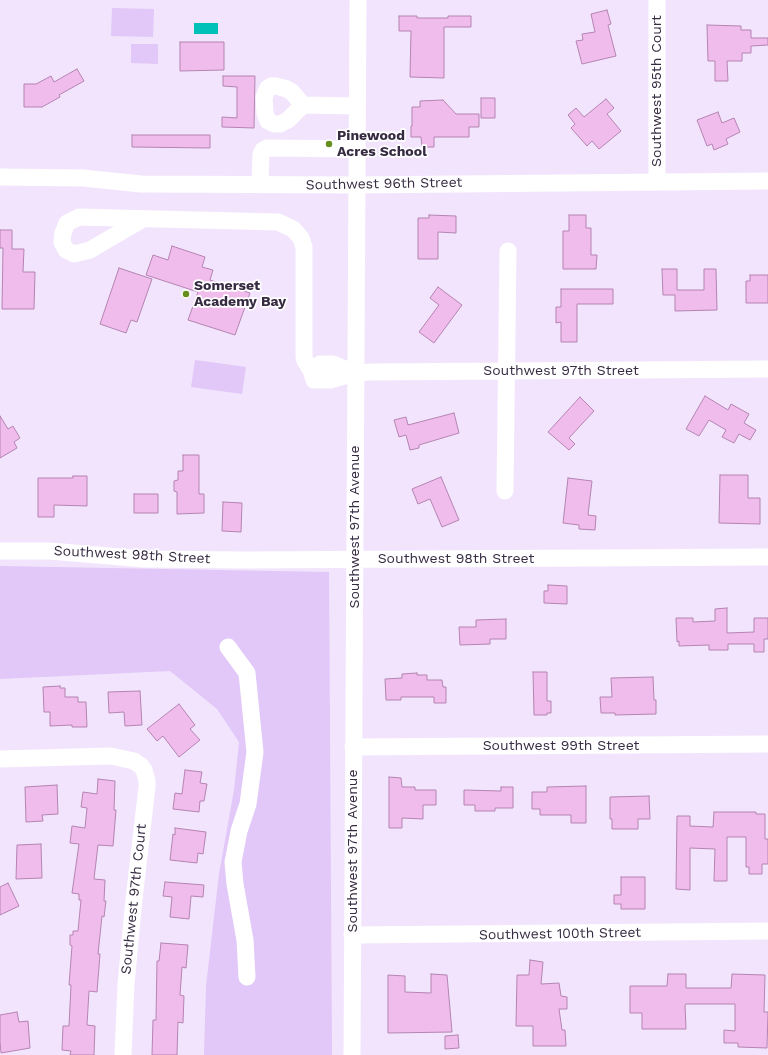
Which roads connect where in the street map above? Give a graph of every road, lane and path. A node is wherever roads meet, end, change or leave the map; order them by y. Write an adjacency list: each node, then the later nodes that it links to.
1 (358, 0): 4 (street, Southwest 97th Avenue)
2 (657, 0): 10 (street, Southwest 95th Court)
3 (303, 105): 4 (street); 5 (street); 5 (street)
4 (357, 106): 6 (street, Southwest 97th Avenue)
5 (268, 121): 7 (street)
6 (356, 149): 7 (street); 12 (street, Southwest 97th Avenue)
7 (262, 152): 11 (street)
8 (0, 177): 11 (street, Southwest 96th Street)
9 (768, 181): 10 (street, Southwest 96th Street)
10 (657, 182): 12 (street, Southwest 96th Street)
11 (260, 184): 12 (street, Southwest 96th Street)
12 (356, 185): 17 (street, Southwest 97th Avenue)
13 (143, 219): 17 (street, Southwest 97th Street)
14 (508, 251): 16 (street)
15 (768, 369): 16 (street, Southwest 97th Street)
16 (506, 371): 17 (street, Southwest 97th Street); 18 (street)
17 (355, 373): 21 (street, Southwest 97th Avenue)
18 (505, 491)
19 (0, 551): 21 (street, Southwest 98th Street)
20 (768, 557): 21 (street, Southwest 98th Street)
21 (354, 560): 24 (street, Southwest 97th Avenue)
22 (228, 647): 28 (street)
23 (768, 744): 24 (street, Southwest 99th Street)
24 (353, 747): 27 (street, Southwest 97th Avenue)
25 (0, 759): 29 (street, Southwest 97th Court)
26 (768, 931): 27 (street, Southwest 100th Street)
27 (352, 935): 30 (street, Southwest 97th Avenue)
28 (247, 977)
29 (123, 1055)
30 (352, 1055)

